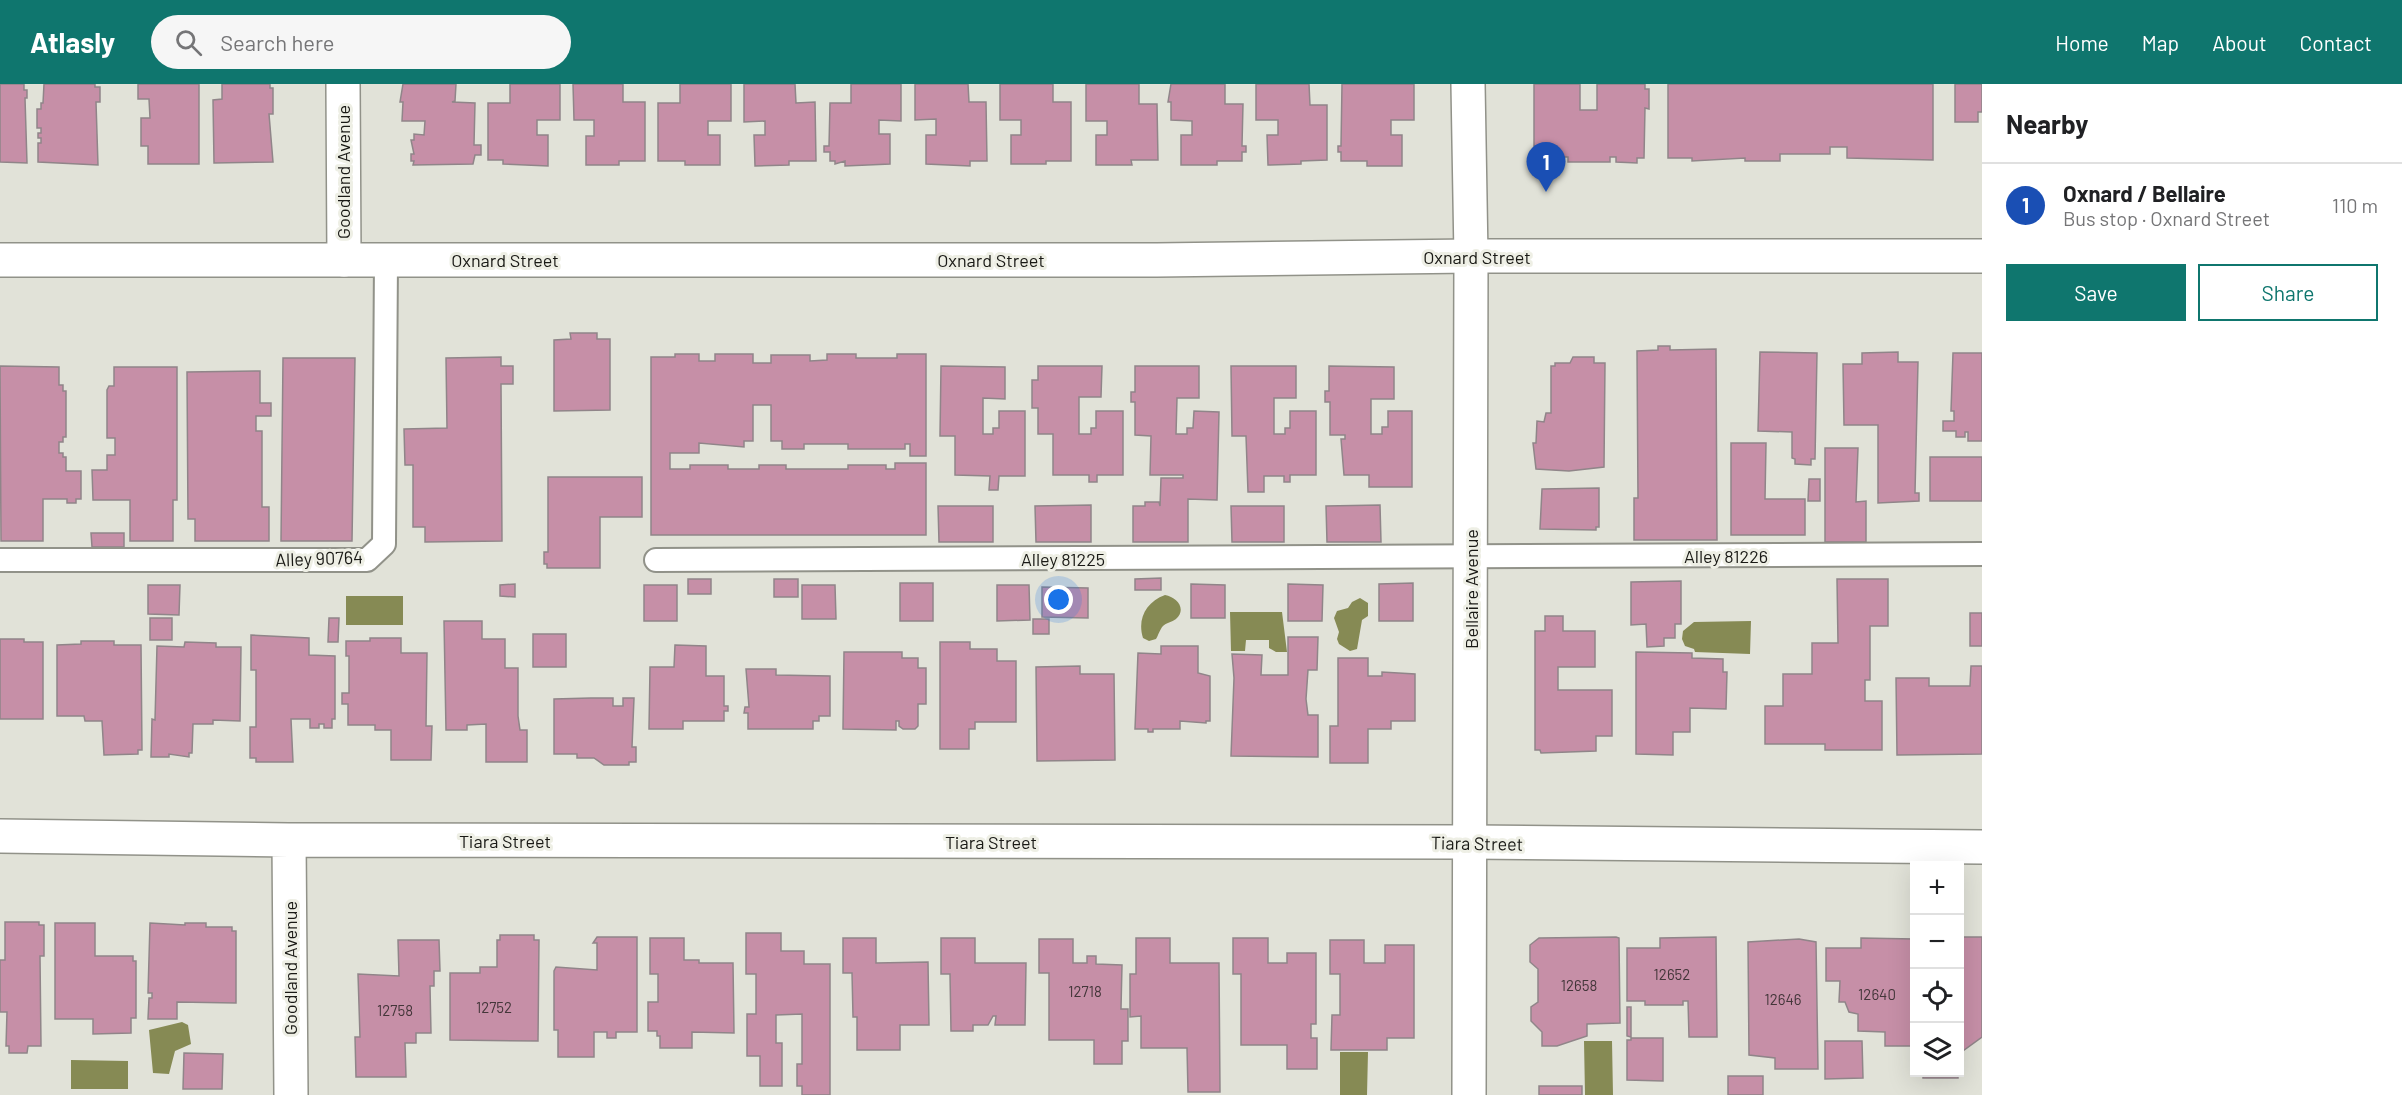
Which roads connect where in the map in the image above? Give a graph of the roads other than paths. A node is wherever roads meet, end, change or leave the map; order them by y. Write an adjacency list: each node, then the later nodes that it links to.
1 (343, 84): 6 (street, Goodland Avenue)
2 (1468, 84): 3 (street, Bellaire Avenue)
3 (1471, 256): 4 (street, Oxnard Street); 7 (street, Oxnard Street); 9 (street, Bellaire Avenue)
4 (1982, 256)
5 (0, 260): 6 (street, Oxnard Street)
6 (344, 260): 7 (street, Oxnard Street)
7 (386, 260): 10 (lane, Alley 90764)
8 (1982, 554): 9 (lane, Alley 81226)
9 (1471, 557): 11 (lane, Alley 81225); 14 (street, Bellaire Avenue)
10 (0, 560)
11 (656, 560)
12 (0, 836): 13 (street, Tiara Street)
13 (290, 840): 14 (street, Tiara Street); 16 (street, Goodland Avenue)
14 (1471, 842): 15 (street, Tiara Street); 17 (street, Bellaire Avenue)
15 (1982, 847)
16 (291, 1095)
17 (1469, 1095)

